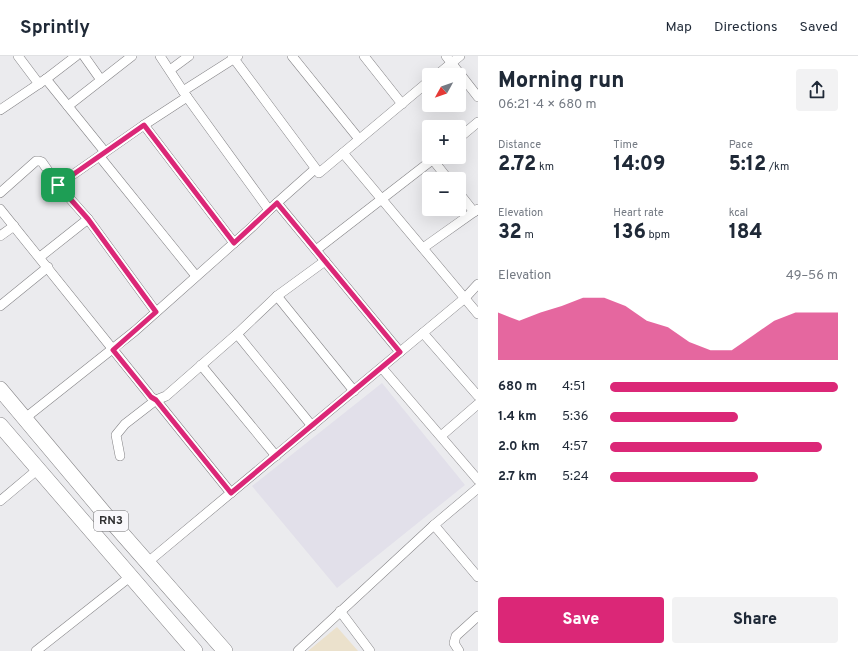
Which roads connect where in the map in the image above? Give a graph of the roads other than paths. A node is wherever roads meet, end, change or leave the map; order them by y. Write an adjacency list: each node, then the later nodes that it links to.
1 (18, 56): 14 (street)
2 (76, 56): 14 (street)
3 (84, 56): 13 (street)
4 (132, 56): 13 (street)
5 (160, 56): 12 (street)
6 (189, 56): 12 (street)
7 (292, 56): 24 (street)
8 (364, 56): 18 (street)
9 (460, 56): 11 (street)
10 (235, 57): 16 (street); 28 (street)
11 (448, 60): 17 (street)
12 (170, 70): 16 (street)
13 (102, 80): 19 (street)
14 (43, 82): 19 (street); 20 (street)
15 (422, 87): 18 (street)
16 (185, 94): 22 (street); 35 (street)
17 (478, 98)
18 (402, 104): 24 (street)
19 (68, 106): 26 (street)
20 (1, 108)
21 (478, 122): 23 (street)
22 (144, 125): 26 (street); 40 (street)
23 (466, 132)
24 (359, 139): 25 (street)
25 (343, 153): 28 (street); 31 (street)
26 (103, 155): 29 (street); 46 (street)
27 (426, 164): 31 (street)
28 (315, 169): 33 (street)
29 (58, 185): 30 (street); 37 (street)
30 (0, 193)
31 (381, 198): 41 (street); 42 (street)
32 (466, 200): 36 (street)
33 (277, 203): 35 (street); 42 (street)
34 (0, 209): 38 (street)
35 (269, 210): 40 (street)
36 (476, 211): 41 (street)
37 (88, 219): 43 (street); 51 (street)
38 (14, 226): 39 (street); 43 (street)
39 (0, 236)
40 (234, 243): 46 (street)
41 (423, 248): 49 (street)
42 (316, 250): 44 (street)
43 (40, 257): 45 (street)
44 (326, 261): 48 (street); 56 (street)
45 (48, 268): 50 (street); 55 (street)
46 (196, 276): 51 (street)
47 (478, 284): 49 (street)
48 (277, 296): 54 (street); 60 (street)
49 (465, 298): 52 (street); 53 (street)
50 (0, 306)
51 (156, 312): 55 (street)
52 (478, 314)
53 (423, 333): 56 (street); 61 (street)
54 (237, 334): 57 (street); 65 (street)
55 (113, 350): 62 (street); 64 (street)
56 (400, 352): 58 (street)
57 (201, 365): 62 (street); 69 (street)
58 (382, 368): 60 (street); 67 (street)
59 (0, 389): 64 (highway, RN3)
60 (354, 391): 65 (street)
61 (478, 396)
62 (156, 400): 68 (street); 73 (street)
63 (478, 404): 67 (street)
64 (24, 419): 76 (highway, RN3)
65 (312, 426): 69 (street)
66 (2, 432): 70 (highway, RN3)
67 (441, 436): 71 (street)
68 (120, 456)
69 (276, 456): 73 (street)
70 (37, 470): 74 (street); 77 (highway, RN3)
71 (478, 480)
72 (478, 488): 75 (street)
73 (231, 493): 76 (street)
74 (0, 501)
75 (434, 525): 78 (street); 79 (street)
76 (148, 562): 83 (highway, RN3)
77 (131, 576): 81 (street); 82 (highway, RN3)
78 (478, 577)
79 (340, 611): 84 (street); 85 (street)
80 (478, 616): 86 (street)
81 (36, 651)
82 (195, 651)
83 (225, 651)
84 (298, 651)
85 (370, 651)
86 (459, 651)

